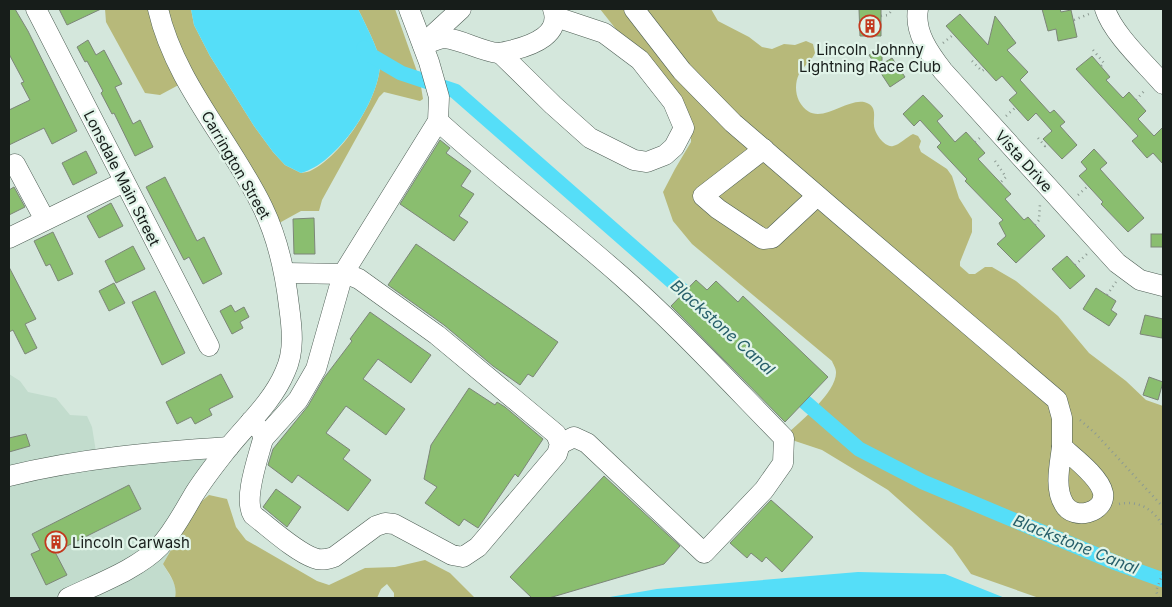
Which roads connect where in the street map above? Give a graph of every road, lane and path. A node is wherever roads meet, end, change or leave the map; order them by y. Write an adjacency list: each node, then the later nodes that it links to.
1 (36, 9): 25 (street, Lonsdale Main Street)
2 (158, 9): 32 (street, Carrington Street)
3 (409, 9): 13 (street)
4 (461, 9): 13 (street)
5 (634, 9): 22 (street)
6 (893, 9): 10 (path)
7 (918, 9): 34 (street, Vista Drive)
8 (1098, 10): 11 (path); 18 (street)
9 (554, 13): 14 (street); 14 (street)
10 (881, 16)
11 (1074, 20)
12 (1093, 50): 16 (path)
13 (426, 53): 14 (street); 19 (street)
14 (500, 53)
15 (972, 61): 17 (path)
16 (1101, 66)
17 (985, 69)
18 (1163, 84)
19 (438, 121): 33 (street); 41 (street)
20 (1038, 138): 21 (path)
21 (1048, 144)
22 (764, 149): 27 (street); 27 (street)
23 (995, 161): 26 (path)
24 (15, 164): 29 (street)
25 (124, 182): 29 (street); 35 (street, Lonsdale Main Street)
26 (1000, 183)
27 (817, 196): 38 (street)
28 (1040, 204): 30 (path)
29 (45, 220): 31 (street)
30 (1035, 224)
31 (9, 238)
32 (285, 273): 33 (street); 36 (street, Carrington Street)
33 (343, 274): 37 (street); 41 (street)
34 (1163, 286)
35 (209, 346)
36 (277, 388): 37 (street); 39 (street, Carrington Street)
37 (298, 400): 40 (street)
38 (1057, 400): 43 (street); 46 (path)
39 (251, 420): 40 (street); 42 (street, Carrington Street)
40 (263, 439): 41 (street)
41 (560, 444)
42 (229, 446): 44 (street); 49 (street, Carrington Street)
43 (1062, 447): 45 (street); 45 (street)
44 (9, 476)
45 (1102, 498): 47 (path)
46 (1163, 507)
47 (1163, 526)
48 (1163, 573): 50 (path)
49 (68, 598)
50 (1159, 598)

